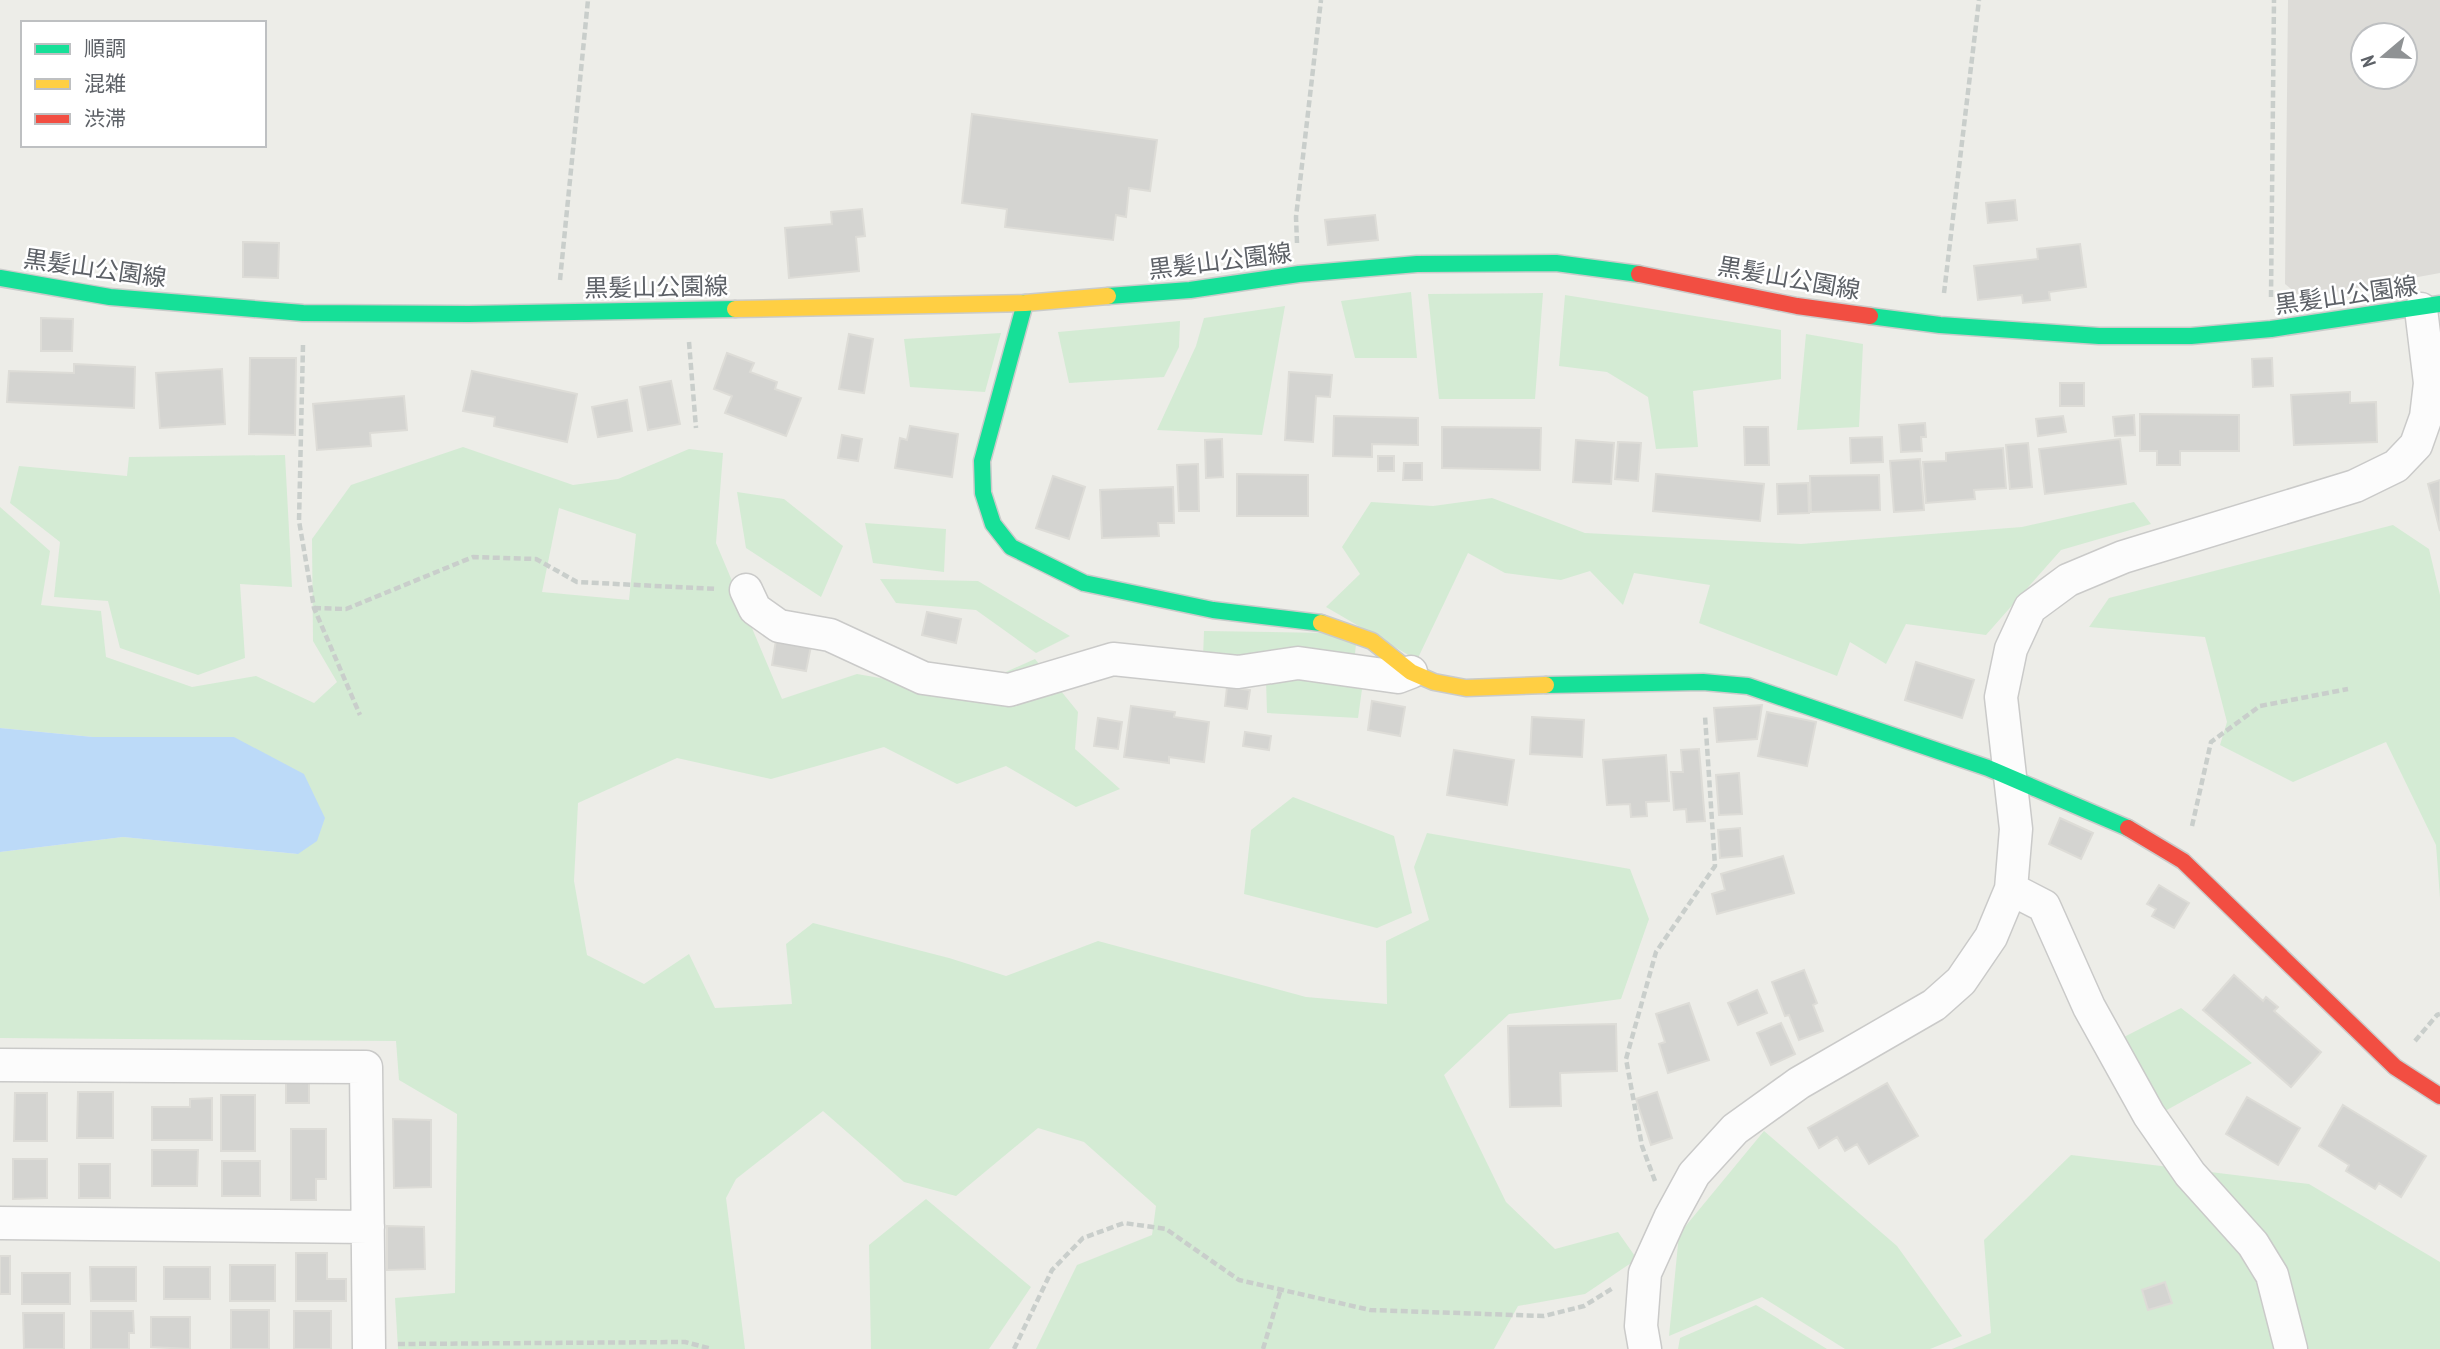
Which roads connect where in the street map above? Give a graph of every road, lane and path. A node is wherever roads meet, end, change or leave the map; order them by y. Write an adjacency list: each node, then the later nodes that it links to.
1 (588, 0): 10 (path)
2 (1321, 0): 5 (path)
3 (1979, 0): 12 (path)
4 (2274, 0): 13 (path)
5 (1299, 274): 7 (main road, 黒髪山公園線); 12 (main road, 黒髪山公園線)
6 (0, 278): 11 (main road, 黒髪山公園線)
7 (1025, 303): 9 (main road, 黒髪山公園線); 17 (main road)
8 (2431, 307): 13 (main road, 黒髪山公園線); 21 (street)
9 (687, 309): 10 (main road, 黒髪山公園線); 14 (path)
10 (558, 312): 11 (main road, 黒髪山公園線)
11 (303, 313): 16 (path)
12 (1940, 325): 13 (main road, 黒髪山公園線)
13 (2271, 329)
14 (696, 428)
15 (746, 590): 16 (path); 17 (street)
16 (314, 608): 20 (path)
17 (1411, 672): 18 (main road)
18 (1703, 682): 21 (main road); 26 (path)
19 (2348, 689): 22 (path)
20 (360, 715)
21 (2011, 778): 22 (main road); 23 (street)
22 (2183, 860): 25 (main road)
23 (2011, 889): 26 (street); 36 (street)
24 (0, 1065): 28 (street)
25 (2440, 1096)
26 (1670, 1218): 29 (street)
27 (0, 1223): 28 (street)
28 (368, 1227): 31 (street)
29 (1646, 1273): 30 (path); 35 (street)
30 (1281, 1289): 33 (path); 34 (path)
31 (369, 1347): 32 (path)
32 (712, 1349)
33 (1014, 1349)
34 (1263, 1349)
35 (1645, 1349)
36 (2291, 1349)

